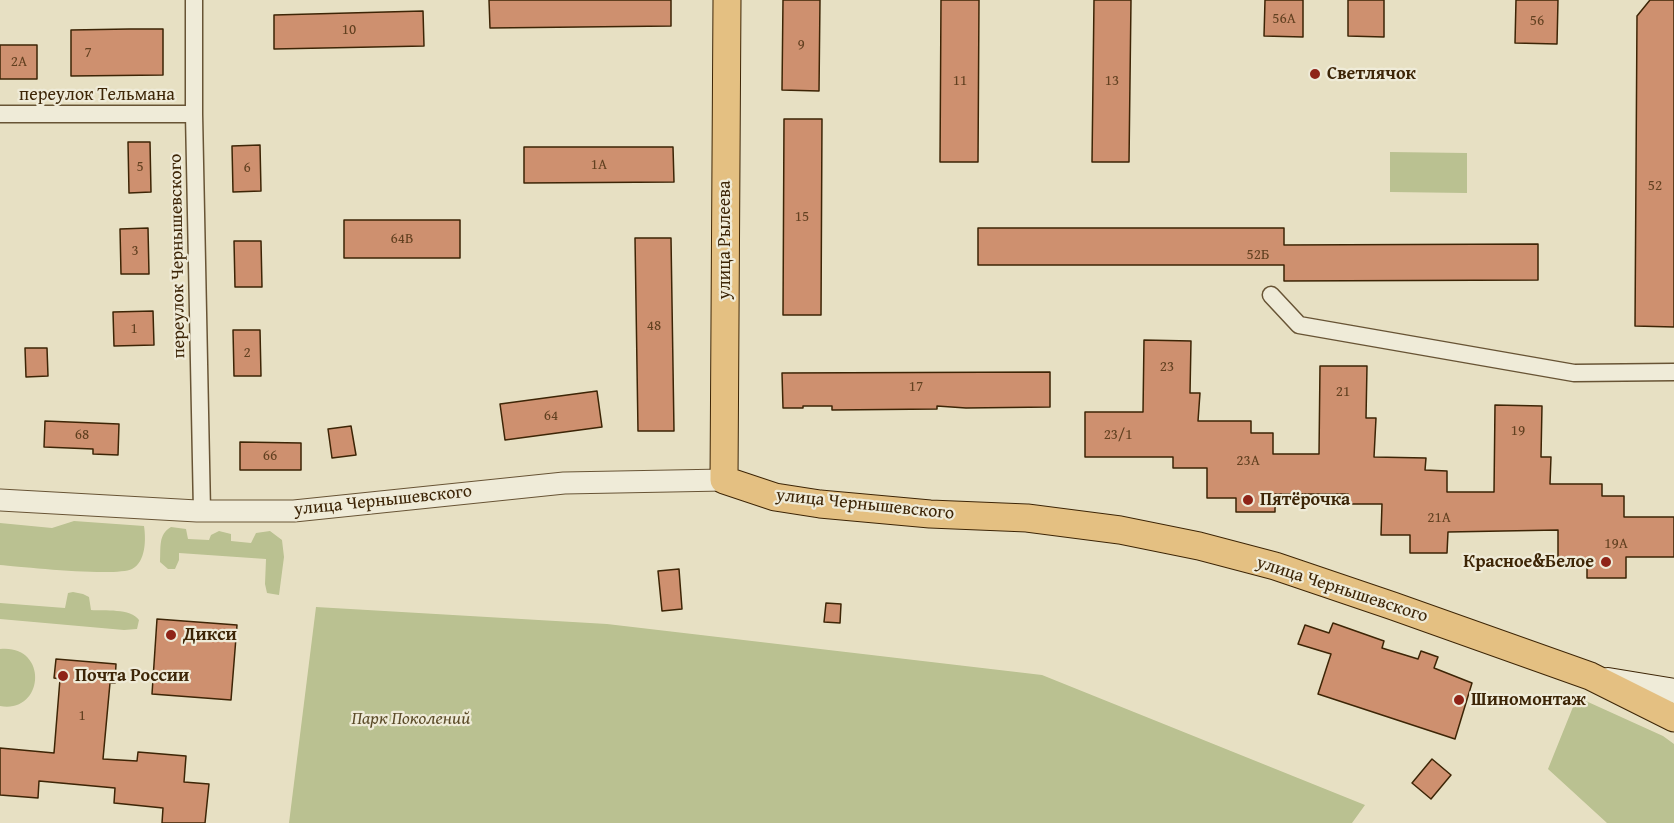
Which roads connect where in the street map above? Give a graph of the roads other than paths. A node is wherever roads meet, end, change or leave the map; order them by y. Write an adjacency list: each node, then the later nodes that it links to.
1 (194, 0): 4 (street, переулок Чернышевского)
2 (727, 0): 7 (main road, улица Рылеева)
3 (0, 114): 4 (street, переулок Тельмана)
4 (194, 114): 9 (street, переулок Чернышевского)
5 (1271, 295): 6 (street)
6 (1674, 372)
7 (724, 480): 9 (street, улица Чернышевского); 10 (main road, улица Чернышевского)
8 (0, 501): 9 (street, улица Чернышевского)
9 (202, 511)
10 (1590, 676): 11 (main road, улица Чернышевского); 12 (main road)
11 (1674, 691)
12 (1674, 718)

